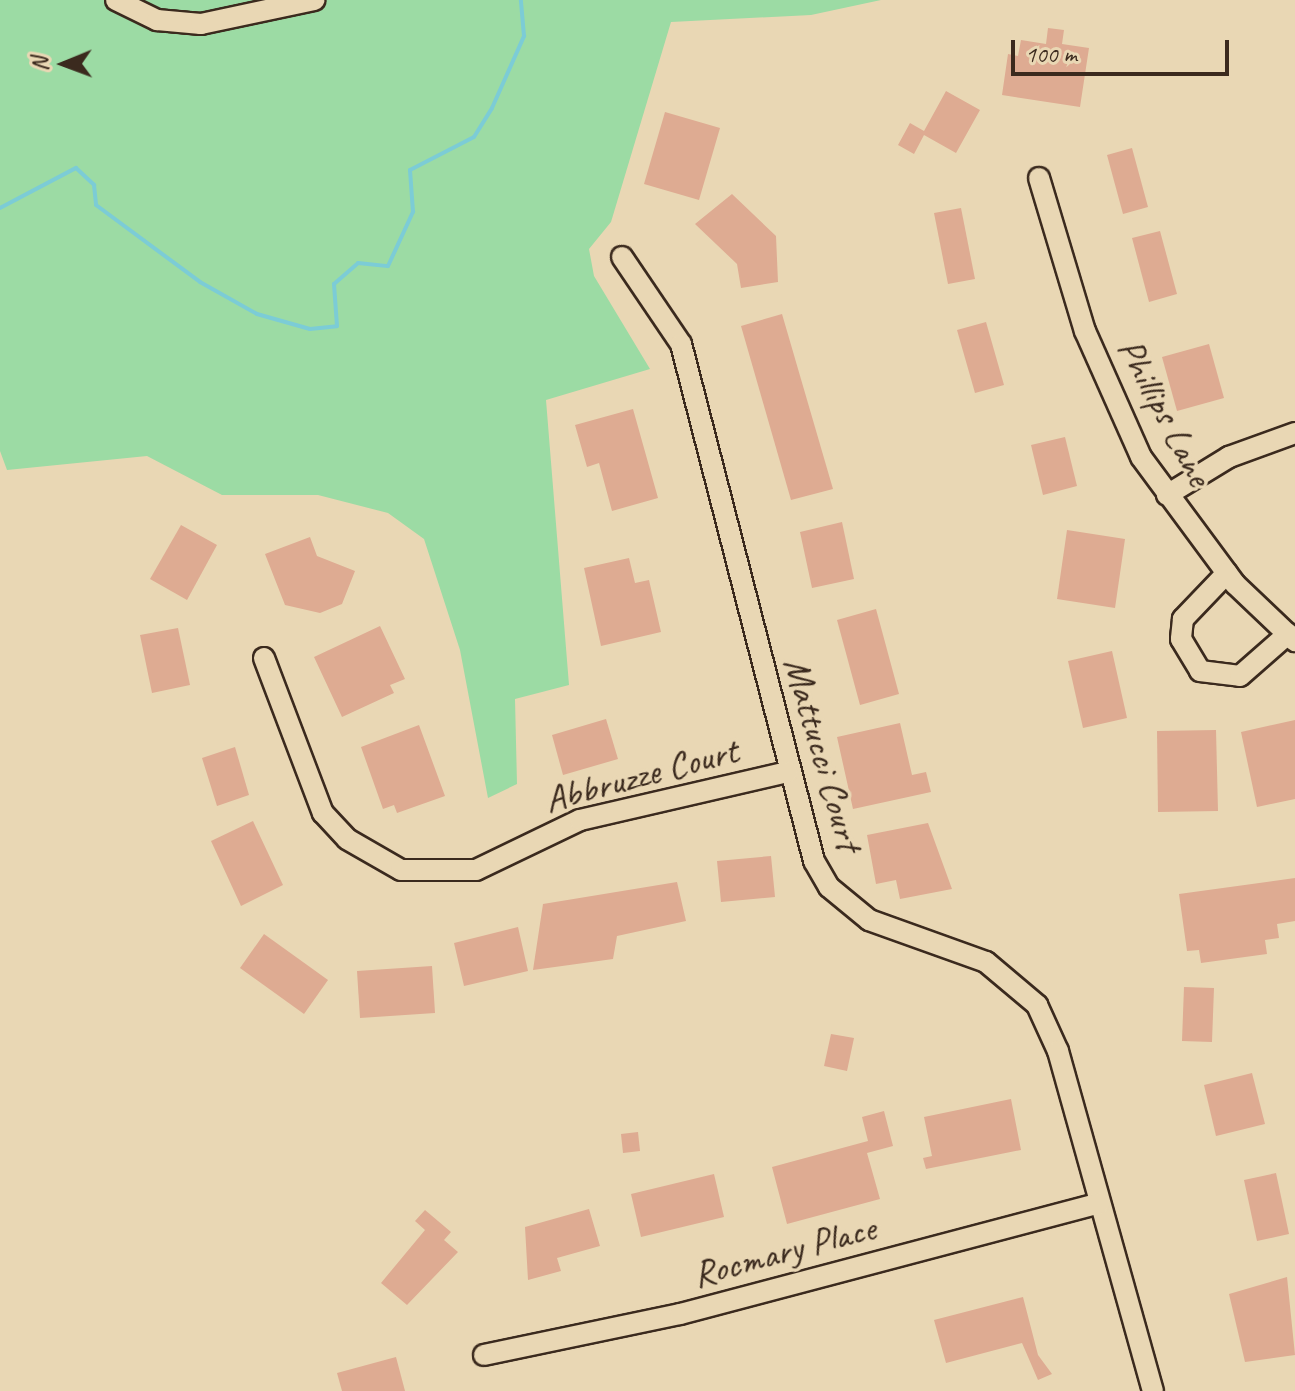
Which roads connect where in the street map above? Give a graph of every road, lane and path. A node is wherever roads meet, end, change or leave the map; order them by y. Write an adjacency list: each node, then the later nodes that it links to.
1 (116, 0): 2 (street)
2 (314, 0)
3 (1039, 178): 6 (street, Phillips Lane)
4 (622, 257): 10 (street, Mattucci Court)
5 (1295, 433): 6 (street)
6 (1167, 495): 7 (street, Phillips Lane)
7 (1227, 573): 8 (street, Phillips Lane); 8 (street)
8 (1291, 638)
9 (264, 658): 10 (street, Abbruzze Court)
10 (788, 772): 11 (street, Mattucci Court)
11 (1100, 1203): 12 (street, Rocmary Place); 13 (street, Mattucci Court)
12 (484, 1355)
13 (1153, 1391)

